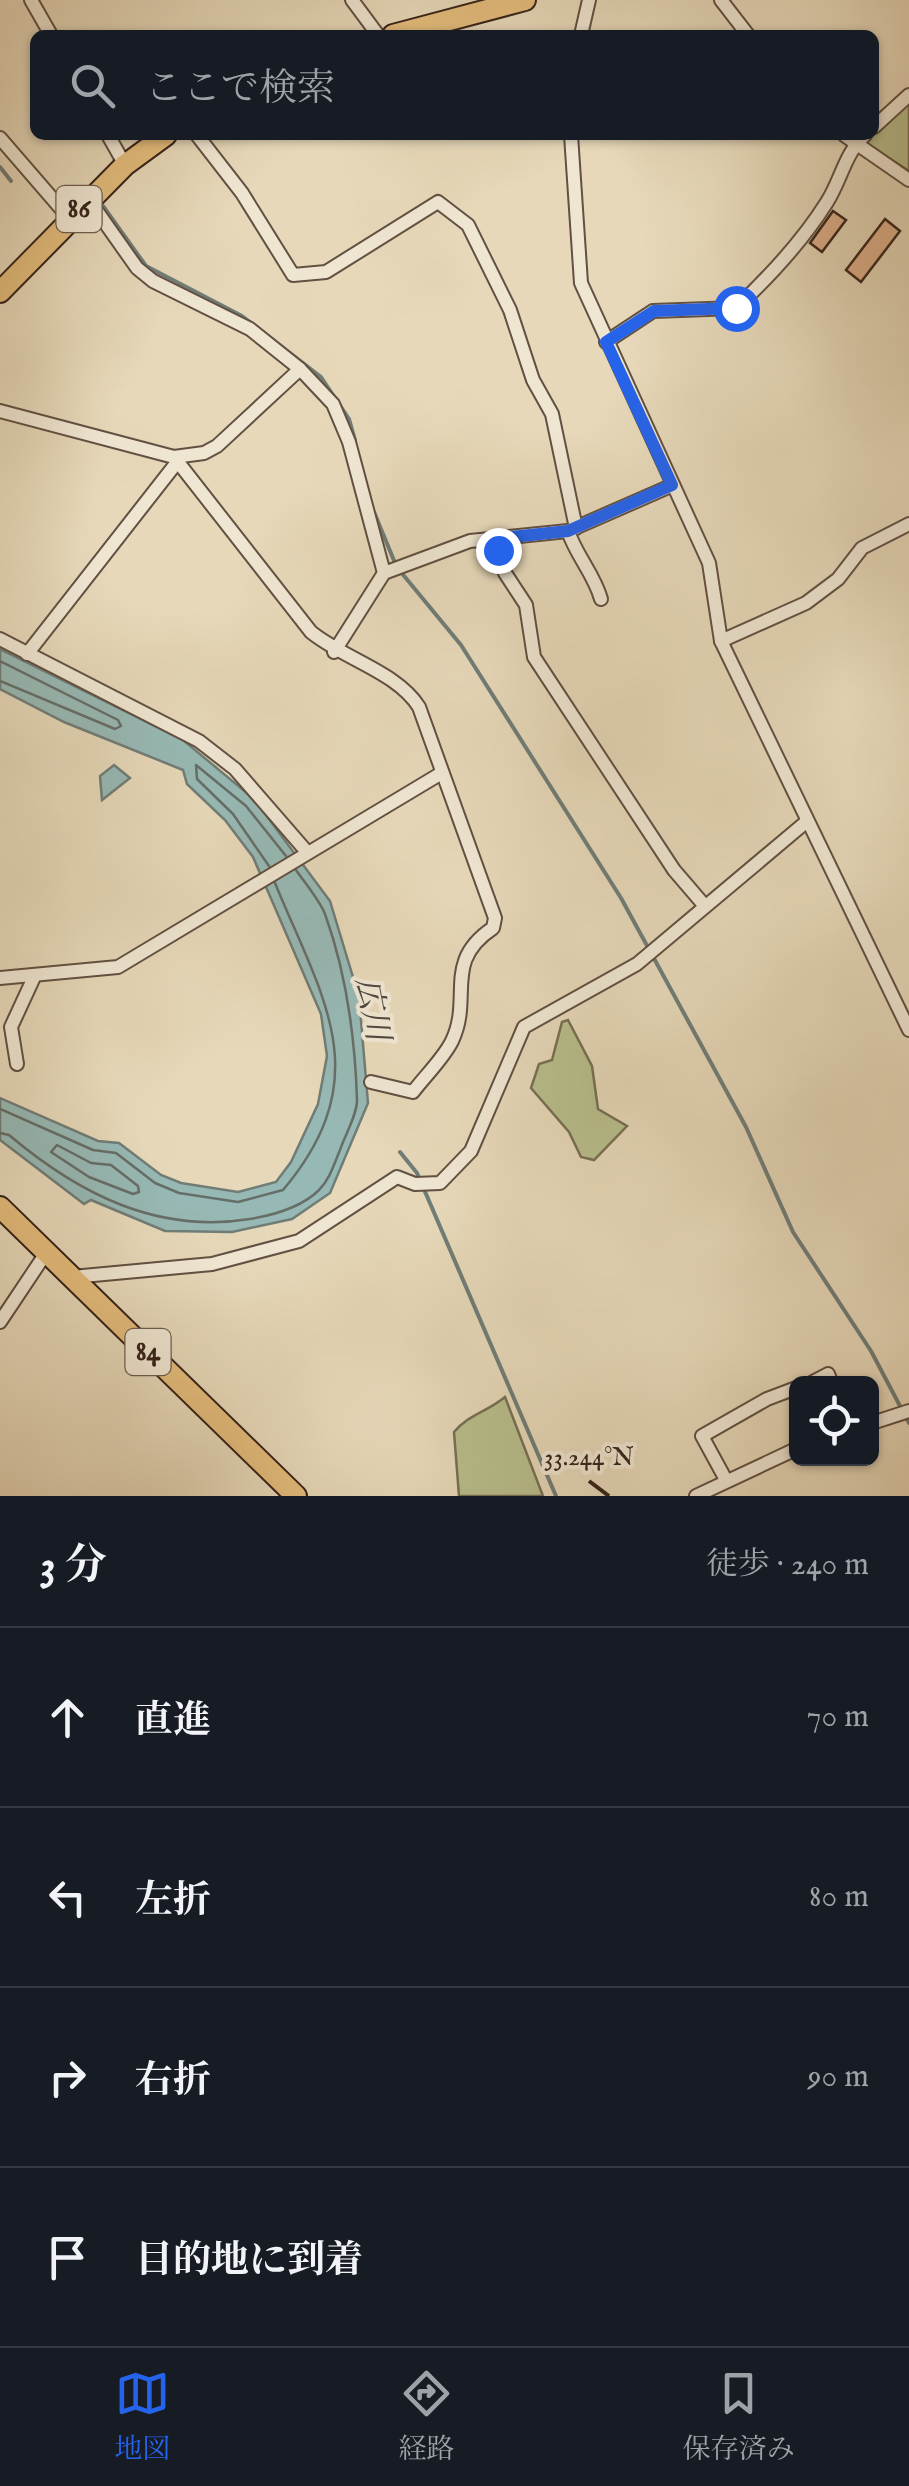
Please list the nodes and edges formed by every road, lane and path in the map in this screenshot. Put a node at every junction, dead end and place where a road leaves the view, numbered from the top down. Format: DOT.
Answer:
graph roads {
  1 [pos="31,0"];
  2 [pos="352,0"];
  3 [pos="526,0"];
  4 [pos="589,0"];
  5 [pos="720,0"];
  6 [pos="48,30"];
  7 [pos="374,30"];
  8 [pos="412,30"];
  9 [pos="582,30"];
  10 [pos="744,30"];
  11 [pos="909,95"];
  12 [pos="879,122"];
  13 [pos="0,138"];
  14 [pos="111,140"];
  15 [pos="159,140"];
  16 [pos="200,140"];
  17 [pos="571,140"];
  18 [pos="853,140"];
  19 [pos="857,140"];
  20 [pos="125,165"];
  21 [pos="909,180"];
  22 [pos="89,200"];
  23 [pos="70,219"];
  24 [pos="0,292"];
  25 [pos="606,342"];
  26 [pos="300,369"];
  27 [pos="0,411"];
  28 [pos="176,460"];
  29 [pos="672,485"];
  30 [pos="909,524"];
  31 [pos="572,530"];
  32 [pos="502,538"];
  33 [pos="384,573"];
  34 [pos="602,599"];
  35 [pos="0,639"];
  36 [pos="721,641"];
  37 [pos="334,652"];
  38 [pos="27,654"];
  39 [pos="440,774"];
  40 [pos="806,822"];
  41 [pos="304,854"];
  42 [pos="704,904"];
  43 [pos="35,975"];
  44 [pos="0,978"];
  45 [pos="909,1030"];
  46 [pos="17,1064"];
  47 [pos="371,1082"];
  48 [pos="0,1207"];
  49 [pos="46,1253"];
  50 [pos="69,1277"];
  51 [pos="0,1322"];
  52 [pos="789,1392"];
  53 [pos="909,1410"];
  54 [pos="879,1421"];
  55 [pos="789,1452"];
  56 [pos="726,1480"];
  57 [pos="296,1496"];
  58 [pos="696,1496"];
  1 -- 6 [label="street"];
  2 -- 7 [label="street"];
  3 -- 8 [label="main road"];
  4 -- 9 [label="street"];
  5 -- 10 [label="street"];
  11 -- 12 [label="street"];
  13 -- 23 [label="street"];
  14 -- 20 [label="street"];
  15 -- 20 [label="main road, 86"];
  16 -- 31 [label="street"];
  17 -- 25 [label="street"];
  18 -- 25 [label="street"];
  19 -- 21 [label="street"];
  20 -- 22 [label="main road, 86"];
  22 -- 23 [label="main road, 86"];
  22 -- 26 [label="street"];
  23 -- 24 [label="main road, 86"];
  25 -- 29 [label="street"];
  26 -- 28 [label="street"];
  26 -- 33 [label="street"];
  27 -- 28 [label="street"];
  28 -- 37 [label="street"];
  28 -- 38 [label="street"];
  29 -- 31 [label="street"];
  29 -- 36 [label="street"];
  30 -- 36 [label="street"];
  31 -- 32 [label="street"];
  31 -- 34 [label="street"];
  32 -- 33 [label="street"];
  32 -- 42 [label="street"];
  33 -- 37 [label="street"];
  35 -- 38 [label="street"];
  36 -- 40 [label="street"];
  37 -- 39 [label="street"];
  38 -- 41 [label="street"];
  39 -- 41 [label="street"];
  39 -- 47 [label="street"];
  40 -- 42 [label="street"];
  40 -- 45 [label="street"];
  41 -- 43 [label="street"];
  42 -- 50 [label="street"];
  43 -- 44 [label="street"];
  43 -- 46 [label="street"];
  48 -- 49 [label="main road, 84"];
  49 -- 50 [label="main road, 84"];
  49 -- 51 [label="street"];
  50 -- 57 [label="main road, 84"];
  52 -- 56 [label="street"];
  53 -- 54 [label="street"];
  55 -- 56 [label="street"];
  56 -- 58 [label="street"];
}
